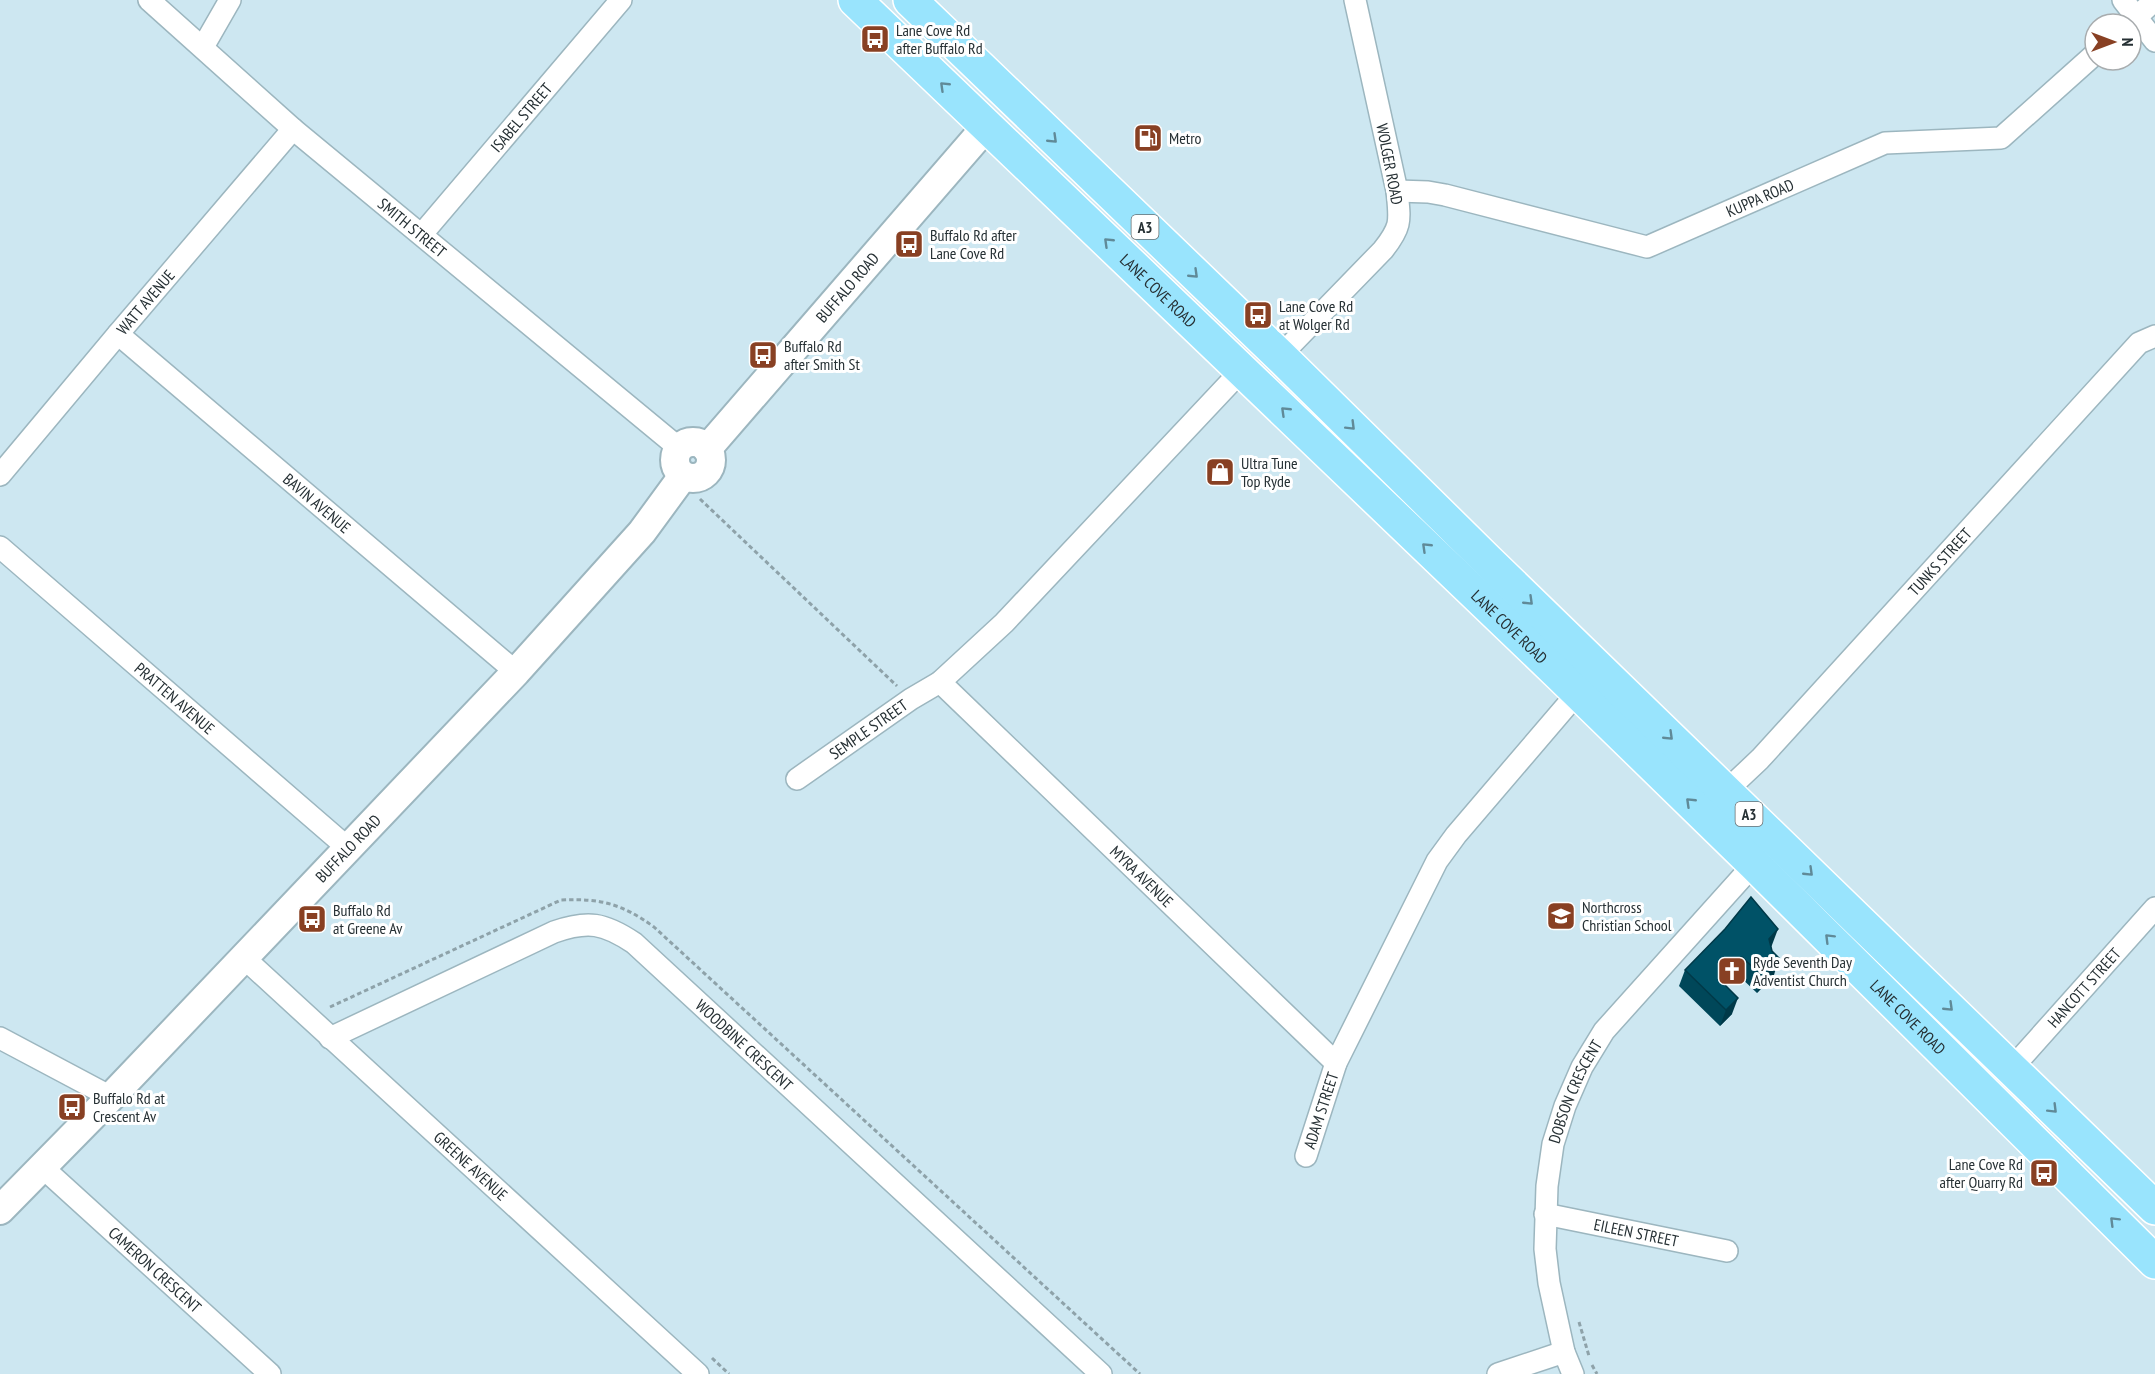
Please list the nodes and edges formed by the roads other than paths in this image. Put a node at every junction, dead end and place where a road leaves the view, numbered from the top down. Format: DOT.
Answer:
graph roads {
  1 [pos="149,0"];
  2 [pos="230,0"];
  3 [pos="621,0"];
  4 [pos="855,0"];
  5 [pos="910,0"];
  6 [pos="1355,0"];
  7 [pos="2155,0"];
  8 [pos="2142,12"];
  9 [pos="2143,30"];
  10 [pos="2155,41"];
  11 [pos="203,47"];
  12 [pos="2083,65"];
  13 [pos="1010,98"];
  14 [pos="986,127"];
  15 [pos="293,129"];
  16 [pos="1397,191"];
  17 [pos="422,234"];
  18 [pos="118,334"];
  19 [pos="2155,336"];
  20 [pos="1280,356"];
  21 [pos="1242,370"];
  22 [pos="690,458"];
  23 [pos="0,475"];
  24 [pos="0,548"];
  25 [pos="516,672"];
  26 [pos="940,682"];
  27 [pos="1579,694"];
  28 [pos="797,779"];
  29 [pos="1725,792"];
  30 [pos="349,849"];
  31 [pos="1754,864"];
  32 [pos="2155,908"];
  33 [pos="243,957"];
  34 [pos="0,1038"];
  35 [pos="330,1038"];
  36 [pos="1336,1063"];
  37 [pos="2012,1068"];
  38 [pos="111,1097"];
  39 [pos="1306,1156"];
  40 [pos="41,1166"];
  41 [pos="2155,1208"];
  42 [pos="0,1210"];
  43 [pos="1545,1214"];
  44 [pos="1728,1251"];
  45 [pos="2146,1253"];
  46 [pos="2155,1274"];
  47 [pos="1564,1352"];
  48 [pos="270,1374"];
  49 [pos="698,1374"];
  50 [pos="1101,1374"];
  51 [pos="1498,1374"];
  52 [pos="1573,1374"];
  1 -- 11 [label="street, SMITH STREET"];
  2 -- 11 [label="street"];
  3 -- 17 [label="street, ISABEL STREET"];
  14 -- 4 [label="highway, LANE COVE ROAD / A3, one-way"];
  5 -- 13 [label="highway, LANE COVE ROAD / A3"];
  6 -- 16 [label="street, WOLGER ROAD"];
  7 -- 8 [label="street"];
  9 -- 10 [label="street"];
  11 -- 15 [label="street, SMITH STREET"];
  12 -- 16 [label="street, KUPPA ROAD"];
  13 -- 14 [label="highway, BUFFALO ROAD"];
  13 -- 20 [label="highway, LANE COVE ROAD / A3, one-way"];
  21 -- 14 [label="highway, LANE COVE ROAD / A3, one-way"];
  14 -- 22 [label="street, BUFFALO ROAD"];
  15 -- 17 [label="street, SMITH STREET"];
  15 -- 18 [label="street, WATT AVENUE"];
  16 -- 20 [label="street, WOLGER ROAD"];
  17 -- 22 [label="street, SMITH STREET"];
  18 -- 23 [label="street, WATT AVENUE"];
  18 -- 25 [label="street, BAVIN AVENUE"];
  19 -- 29 [label="street, TUNKS STREET"];
  20 -- 29 [label="highway, LANE COVE ROAD / A3, one-way"];
  21 -- 26 [label="street"];
  27 -- 21 [label="highway, LANE COVE ROAD / A3, one-way"];
  22 -- 25 [label="street, BUFFALO ROAD"];
  24 -- 30 [label="street, PRATTEN AVENUE"];
  25 -- 30 [label="street, BUFFALO ROAD"];
  26 -- 28 [label="street, SEMPLE STREET"];
  26 -- 36 [label="street, MYRA AVENUE"];
  31 -- 27 [label="highway, LANE COVE ROAD / A3, one-way"];
  27 -- 36 [label="street"];
  29 -- 37 [label="highway, LANE COVE ROAD / A3, one-way"];
  30 -- 33 [label="street, BUFFALO ROAD"];
  31 -- 43 [label="street, DOBSON CRESCENT"];
  45 -- 31 [label="highway, LANE COVE ROAD / A3, one-way"];
  32 -- 37 [label="street, HANCOTT STREET"];
  33 -- 35 [label="street, GREENE AVENUE"];
  33 -- 38 [label="street, BUFFALO ROAD"];
  34 -- 38 [label="street"];
  35 -- 49 [label="street, GREENE AVENUE"];
  35 -- 50 [label="street, WOODBINE CRESCENT"];
  36 -- 39 [label="street, ADAM STREET"];
  37 -- 41 [label="highway, LANE COVE ROAD / A3, one-way"];
  38 -- 40 [label="street, BUFFALO ROAD"];
  40 -- 42 [label="street, BUFFALO ROAD"];
  40 -- 48 [label="street, CAMERON CRESCENT"];
  43 -- 44 [label="street, EILEEN STREET"];
  43 -- 47 [label="street, DOBSON CRESCENT"];
  45 -- 46 [label="street"];
  47 -- 51 [label="street"];
  47 -- 52 [label="street, DOBSON CRESCENT"];
}
